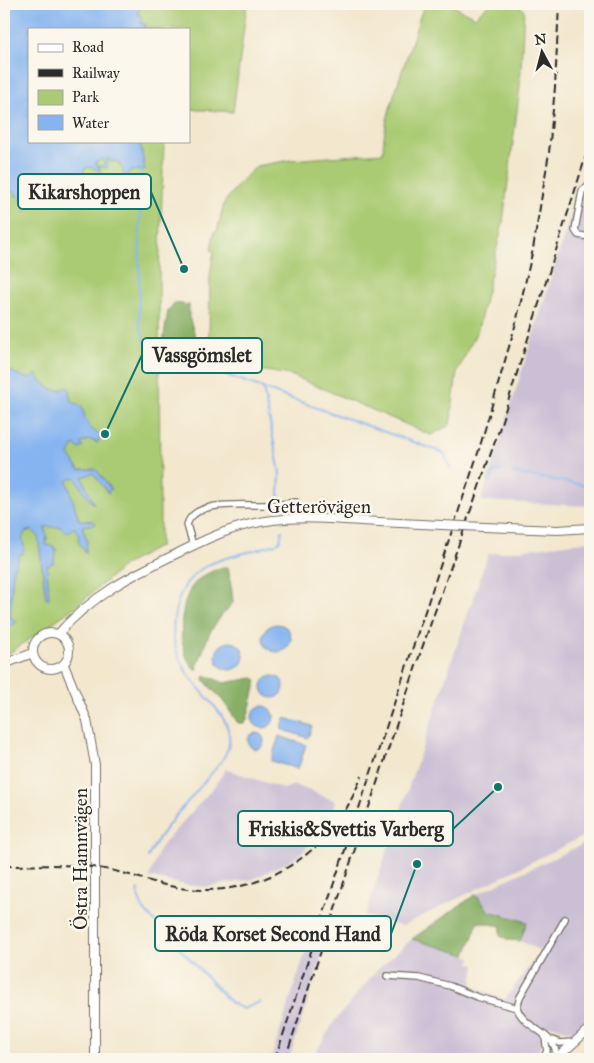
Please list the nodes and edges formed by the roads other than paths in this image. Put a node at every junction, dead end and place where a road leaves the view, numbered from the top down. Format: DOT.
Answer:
graph roads {
  1 [pos="590,185"];
  2 [pos="590,237"];
  3 [pos="296,502"];
  4 [pos="588,528"];
  5 [pos="193,545"];
  6 [pos="58,634"];
  7 [pos="32,653"];
  8 [pos="4,664"];
  9 [pos="64,665"];
  10 [pos="565,919"];
  11 [pos="387,976"];
  12 [pos="517,1008"];
  13 [pos="589,1031"];
  14 [pos="546,1037"];
  15 [pos="553,1040"];
  16 [pos="578,1041"];
  17 [pos="95,1059"];
  18 [pos="543,1059"];
  19 [pos="556,1059"];
  20 [pos="566,1059"];
  1 -- 2 [label="street"];
  3 -- 5 [label="street"];
  4 -- 5 [label="street, Getterövägen, bridge"];
  5 -- 6 [label="street, Getterövägen"];
  6 -- 7 [label="street"];
  6 -- 9 [label="street"];
  7 -- 8 [label="street"];
  7 -- 9 [label="street"];
  9 -- 17 [label="street, Östra Hamnvägen"];
  10 -- 12 [label="street"];
  11 -- 12 [label="street"];
  12 -- 14 [label="street"];
  13 -- 16 [label="street"];
  14 -- 15 [label="street"];
  14 -- 18 [label="street"];
  15 -- 16 [label="street"];
  15 -- 19 [label="street"];
  16 -- 19 [label="street"];
  16 -- 20 [label="street"];
  18 -- 19 [label="street"];
}
